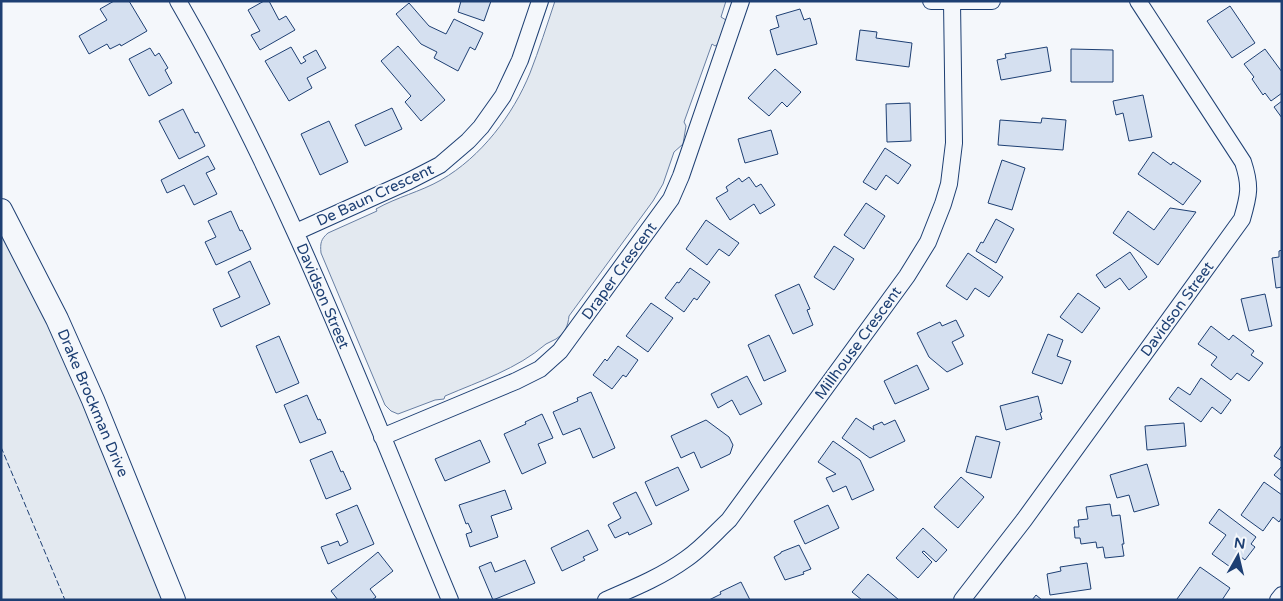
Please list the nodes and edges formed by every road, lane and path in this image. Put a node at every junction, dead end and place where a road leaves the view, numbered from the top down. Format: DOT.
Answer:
graph roads {
  1 [pos="178,1"];
  2 [pos="540,1"];
  3 [pos="741,1"];
  4 [pos="931,1"];
  5 [pos="992,1"];
  6 [pos="1138,1"];
  7 [pos="952,2"];
  8 [pos="1,210"];
  9 [pos="296,232"];
  10 [pos="382,437"];
  11 [pos="1282,595"];
  12 [pos="174,600"];
  13 [pos="450,600"];
  14 [pos="606,600"];
  15 [pos="962,600"];
  16 [pos="1278,600"];
  1 -- 9 [label="street, Davidson Street"];
  2 -- 9 [label="street, De Baun Crescent"];
  3 -- 10 [label="street, Draper Crescent"];
  4 -- 7 [label="street"];
  5 -- 7 [label="street"];
  6 -- 15 [label="street, Davidson Street"];
  7 -- 14 [label="street, Millhouse Crescent"];
  8 -- 12 [label="main road, Drake Brockman Drive"];
  9 -- 10 [label="street, Davidson Street"];
  10 -- 13 [label="street, Davidson Street"];
  11 -- 16 [label="street"];
}
